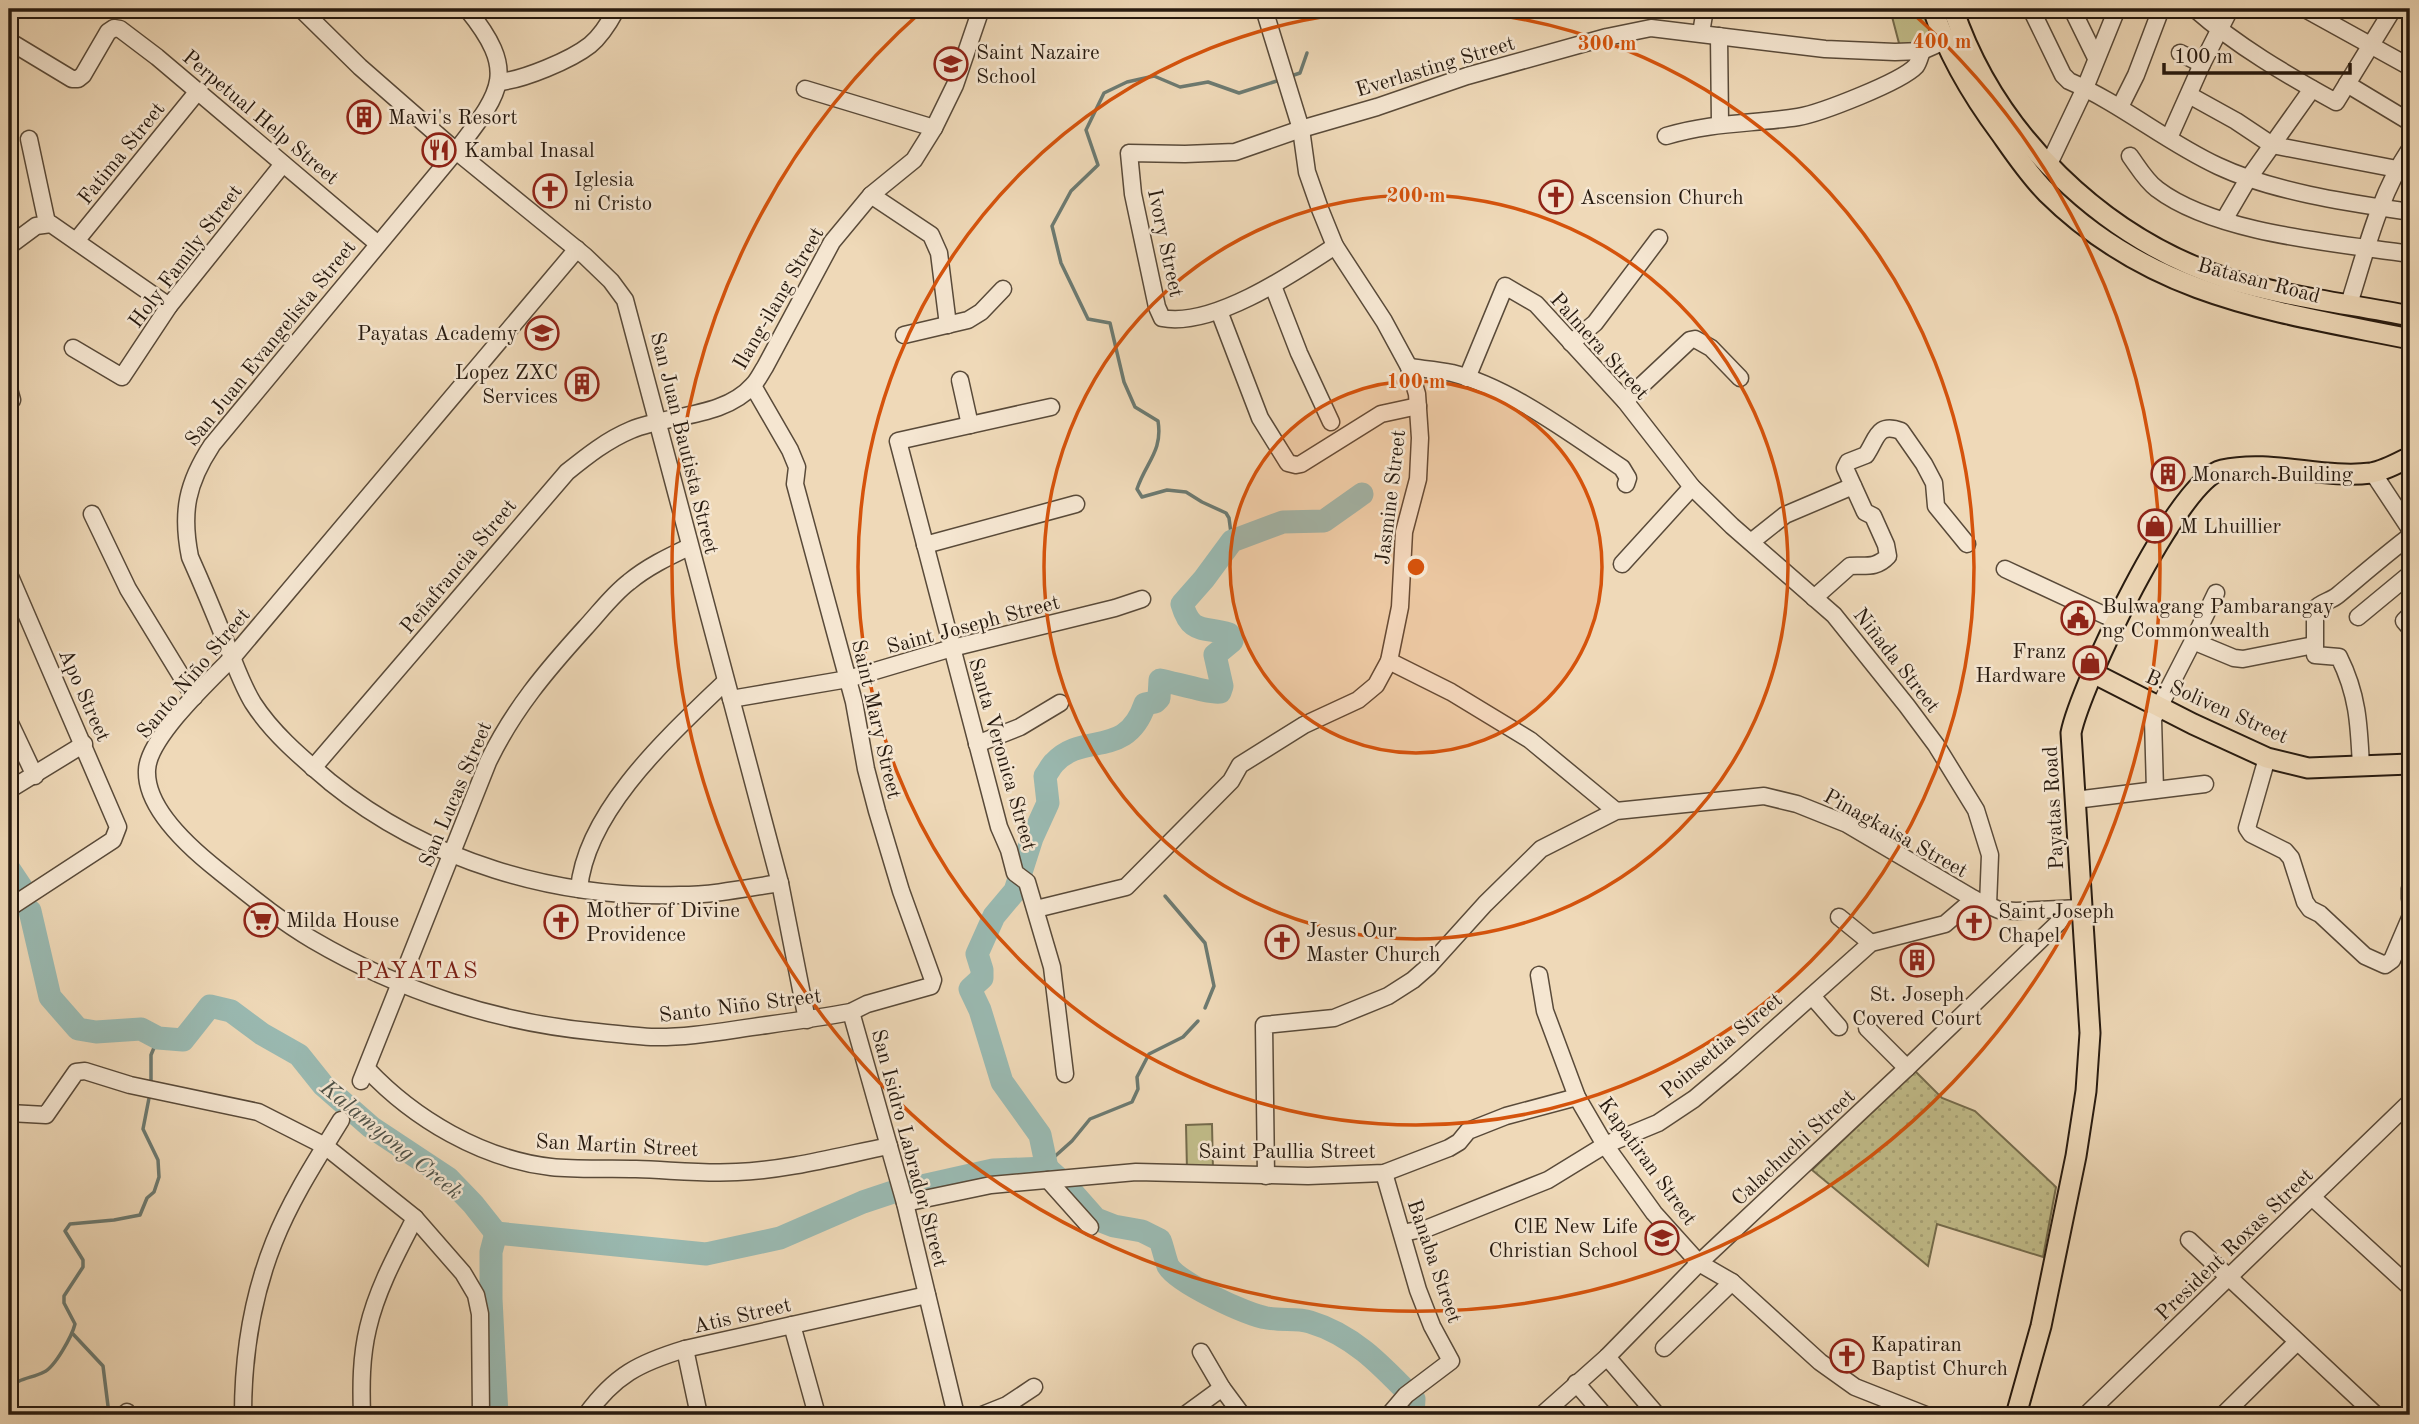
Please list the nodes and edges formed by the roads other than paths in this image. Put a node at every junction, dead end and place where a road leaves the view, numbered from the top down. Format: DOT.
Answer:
graph roads {
  1 [pos="301,9"];
  2 [pos="467,9"];
  3 [pos="981,9"];
  4 [pos="1264,9"];
  5 [pos="1704,9"];
  6 [pos="1933,9"];
  7 [pos="1953,9"];
  8 [pos="2031,9"];
  9 [pos="2072,9"];
  10 [pos="2117,9"];
  11 [pos="2161,9"];
  12 [pos="2195,9"];
  13 [pos="2230,9"];
  14 [pos="2305,9"];
  15 [pos="2393,9"];
  16 [pos="616,10"];
  17 [pos="2219,30"];
  18 [pos="1701,33"];
  19 [pos="1719,36"];
  20 [pos="1952,37"];
  21 [pos="9,41"];
  22 [pos="2370,44"];
  23 [pos="1922,51"];
  24 [pos="2180,53"];
  25 [pos="2096,58"];
  26 [pos="2202,64"];
  27 [pos="2409,64"];
  28 [pos="499,82"];
  29 [pos="2347,84"];
  30 [pos="2085,88"];
  31 [pos="805,89"];
  32 [pos="2312,89"];
  33 [pos="198,92"];
  34 [pos="2189,95"];
  35 [pos="2120,107"];
  36 [pos="2410,122"];
  37 [pos="1720,123"];
  38 [pos="934,128"];
  39 [pos="1300,129"];
  40 [pos="1666,136"];
  41 [pos="2169,138"];
  42 [pos="29,139"];
  43 [pos="2272,145"];
  44 [pos="2410,149"];
  45 [pos="456,151"];
  46 [pos="1129,153"];
  47 [pos="2130,156"];
  48 [pos="283,164"];
  49 [pos="2048,166"];
  50 [pos="2397,169"];
  51 [pos="2248,179"];
  52 [pos="872,195"];
  53 [pos="2381,207"];
  54 [pos="2410,212"];
  55 [pos="2224,220"];
  56 [pos="47,223"];
  57 [pos="1659,238"];
  58 [pos="76,241"];
  59 [pos="378,244"];
  60 [pos="9,246"];
  61 [pos="1335,246"];
  62 [pos="2366,247"];
  63 [pos="577,249"];
  64 [pos="2410,254"];
  65 [pos="1273,286"];
  66 [pos="1003,289"];
  67 [pos="2349,304"];
  68 [pos="169,306"];
  69 [pos="1219,311"];
  70 [pos="2410,316"];
  71 [pos="948,326"];
  72 [pos="904,335"];
  73 [pos="2410,339"];
  74 [pos="1571,343"];
  75 [pos="73,348"];
  76 [pos="1409,368"];
  77 [pos="1467,378"];
  78 [pos="1740,378"];
  79 [pos="960,380"];
  80 [pos="753,386"];
  81 [pos="1625,401"];
  82 [pos="1051,407"];
  83 [pos="1418,407"];
  84 [pos="659,421"];
  85 [pos="1331,422"];
  86 [pos="970,425"];
  87 [pos="2406,463"];
  88 [pos="2373,473"];
  89 [pos="1626,484"];
  90 [pos="1853,486"];
  91 [pos="1692,487"];
  92 [pos="1076,504"];
  93 [pos="92,514"];
  94 [pos="2410,529"];
  95 [pos="2410,536"];
  96 [pos="1751,542"];
  97 [pos="1967,544"];
  98 [pos="925,545"];
  99 [pos="689,547"];
  100 [pos="1622,564"];
  101 [pos="2005,569"];
  102 [pos="9,574"];
  103 [pos="2410,574"];
  104 [pos="2216,593"];
  105 [pos="1814,598"];
  106 [pos="1142,599"];
  107 [pos="2410,615"];
  108 [pos="2358,617"];
  109 [pos="2117,621"];
  110 [pos="2410,628"];
  111 [pos="2193,641"];
  112 [pos="2314,645"];
  113 [pos="952,648"];
  114 [pos="232,658"];
  115 [pos="1389,661"];
  116 [pos="2093,673"];
  117 [pos="848,679"];
  118 [pos="725,682"];
  119 [pos="194,697"];
  120 [pos="731,699"];
  121 [pos="1060,703"];
  122 [pos="2158,706"];
  123 [pos="9,721"];
  124 [pos="83,744"];
  125 [pos="977,744"];
  126 [pos="2267,758"];
  127 [pos="2410,764"];
  128 [pos="2361,767"];
  129 [pos="313,768"];
  130 [pos="35,776"];
  131 [pos="2205,784"];
  132 [pos="9,790"];
  133 [pos="2155,790"];
  134 [pos="2075,800"];
  135 [pos="1616,811"];
  136 [pos="452,855"];
  137 [pos="780,883"];
  138 [pos="2410,888"];
  139 [pos="579,889"];
  140 [pos="2410,899"];
  141 [pos="1981,902"];
  142 [pos="9,908"];
  143 [pos="1037,909"];
  144 [pos="2075,909"];
  145 [pos="1839,917"];
  146 [pos="2410,918"];
  147 [pos="1871,943"];
  148 [pos="1539,975"];
  149 [pos="400,983"];
  150 [pos="1812,996"];
  151 [pos="851,1012"];
  152 [pos="807,1020"];
  153 [pos="1839,1027"];
  154 [pos="1867,1028"];
  155 [pos="1907,1069"];
  156 [pos="1065,1074"];
  157 [pos="364,1075"];
  158 [pos="1577,1097"];
  159 [pos="2410,1102"];
  160 [pos="9,1113"];
  161 [pos="341,1120"];
  162 [pos="325,1146"];
  163 [pos="889,1146"];
  164 [pos="1605,1146"];
  165 [pos="1384,1173"];
  166 [pos="1266,1176"];
  167 [pos="1057,1180"];
  168 [pos="2313,1198"];
  169 [pos="905,1203"];
  170 [pos="415,1218"];
  171 [pos="1090,1227"];
  172 [pos="1402,1233"];
  173 [pos="2189,1240"];
  174 [pos="1699,1263"];
  175 [pos="2230,1278"];
  176 [pos="1732,1282"];
  177 [pos="2410,1287"];
  178 [pos="927,1295"];
  179 [pos="792,1325"];
  180 [pos="2297,1342"];
  181 [pos="1664,1348"];
  182 [pos="685,1349"];
  183 [pos="1201,1353"];
  184 [pos="1607,1357"];
  185 [pos="1576,1383"];
  186 [pos="1034,1388"];
  187 [pos="1222,1388"];
  188 [pos="2370,1413"];
  189 [pos="1545,1414"];
  190 [pos="243,1415"];
  191 [pos="362,1415"];
  192 [pos="481,1415"];
  193 [pos="586,1415"];
  194 [pos="699,1415"];
  195 [pos="817,1415"];
  196 [pos="956,1415"];
  197 [pos="982,1415"];
  198 [pos="1185,1415"];
  199 [pos="1242,1415"];
  200 [pos="1389,1415"];
  201 [pos="1604,1415"];
  202 [pos="1657,1415"];
  203 [pos="1926,1415"];
  204 [pos="2016,1415"];
  205 [pos="2086,1415"];
  206 [pos="2223,1415"];
  1 -- 45 [label="street, San Juan Bautista Street"];
  2 -- 28 [label="street"];
  3 -- 38 [label="street, Ilang-ilang Street"];
  4 -- 39 [label="street, Jasmine Street"];
  5 -- 18 [label="street"];
  6 -- 20 [label="main road, Batasan Road"];
  7 -- 20 [label="main road, Batasan Road"];
  8 -- 30 [label="street"];
  9 -- 25 [label="street"];
  10 -- 25 [label="street"];
  11 -- 35 [label="street"];
  12 -- 17 [label="street"];
  13 -- 17 [label="street"];
  14 -- 22 [label="street"];
  15 -- 22 [label="street"];
  16 -- 28 [label="street"];
  17 -- 26 [label="street"];
  17 -- 32 [label="street"];
  18 -- 19 [label="street, Everlasting Street"];
  18 -- 39 [label="street, Everlasting Street"];
  19 -- 23 [label="street, Everlasting Street"];
  19 -- 37 [label="street"];
  20 -- 23 [label="street, Everlasting Street"];
  20 -- 49 [label="main road, Batasan Road"];
  20 -- 73 [label="main road, Batasan Road"];
  21 -- 33 [label="street, Perpetual Help Street"];
  22 -- 27 [label="street"];
  22 -- 29 [label="street"];
  23 -- 37 [label="street"];
  24 -- 26 [label="street"];
  25 -- 30 [label="street"];
  26 -- 34 [label="street"];
  28 -- 45 [label="street, San Juan Evangelista Street"];
  29 -- 32 [label="street"];
  29 -- 36 [label="street"];
  30 -- 35 [label="street"];
  30 -- 49 [label="street"];
  31 -- 38 [label="street"];
  32 -- 43 [label="street"];
  33 -- 48 [label="street, Perpetual Help Street"];
  33 -- 58 [label="street, Fatima Street"];
  34 -- 41 [label="street"];
  34 -- 43 [label="street"];
  35 -- 41 [label="street"];
  37 -- 40 [label="street"];
  38 -- 52 [label="street, Ilang-ilang Street"];
  39 -- 46 [label="street, Everlasting Street"];
  39 -- 61 [label="street, Jasmine Street"];
  41 -- 51 [label="street"];
  42 -- 56 [label="street"];
  43 -- 50 [label="street"];
  43 -- 51 [label="street"];
  44 -- 50 [label="street"];
  45 -- 59 [label="street, San Juan Evangelista Street"];
  45 -- 63 [label="street, San Juan Bautista Street"];
  46 -- 69 [label="street, Ivory Street"];
  47 -- 55 [label="street"];
  48 -- 59 [label="street, Perpetual Help Street"];
  48 -- 68 [label="street, Holy Family Street"];
  49 -- 67 [label="main road, Batasan Road"];
  50 -- 53 [label="street"];
  51 -- 53 [label="street"];
  51 -- 55 [label="street"];
  52 -- 71 [label="street"];
  52 -- 80 [label="street, Ilang-ilang Street"];
  53 -- 54 [label="street"];
  53 -- 62 [label="street"];
  55 -- 62 [label="street"];
  56 -- 58 [label="street"];
  56 -- 60 [label="street"];
  57 -- 74 [label="street"];
  58 -- 68 [label="street"];
  59 -- 114 [label="street, San Juan Evangelista Street"];
  61 -- 65 [label="street, Ivory Street"];
  61 -- 76 [label="street, Jasmine Street"];
  62 -- 64 [label="street"];
  62 -- 67 [label="street"];
  63 -- 84 [label="street, San Juan Bautista Street"];
  63 -- 114 [label="street, Santo Niño Street"];
  65 -- 69 [label="street, Ivory Street"];
  65 -- 85 [label="street"];
  66 -- 71 [label="street"];
  67 -- 70 [label="main road, Batasan Road"];
  68 -- 75 [label="street, Holy Family Street"];
  69 -- 83 [label="street"];
  71 -- 72 [label="street"];
  74 -- 77 [label="street, Palmera Street"];
  74 -- 81 [label="street, Palmera Street"];
  76 -- 77 [label="street"];
  76 -- 83 [label="street, Jasmine Street"];
  77 -- 89 [label="street"];
  78 -- 81 [label="street"];
  79 -- 86 [label="street"];
  80 -- 84 [label="street, Ilang-ilang Street"];
  80 -- 117 [label="street, Saint Mary Street"];
  81 -- 91 [label="street, Palmera Street"];
  82 -- 86 [label="street"];
  83 -- 115 [label="street, Jasmine Street"];
  84 -- 99 [label="street, San Juan Bautista Street"];
  84 -- 129 [label="street, Peñafrancia Street"];
  86 -- 98 [label="street, Santa Veronica Street"];
  87 -- 88 [label="main road, Payatas Road"];
  88 -- 94 [label="street"];
  88 -- 109 [label="main road, Payatas Road"];
  90 -- 96 [label="street"];
  90 -- 97 [label="street"];
  90 -- 105 [label="street"];
  91 -- 96 [label="street, Niñada Street"];
  91 -- 100 [label="street"];
  92 -- 98 [label="street"];
  93 -- 119 [label="street"];
  95 -- 112 [label="street"];
  96 -- 105 [label="street, Niñada Street"];
  98 -- 113 [label="street, Santa Veronica Street"];
  99 -- 118 [label="street, San Juan Bautista Street"];
  99 -- 136 [label="street, San Lucas Street"];
  101 -- 109 [label="street"];
  102 -- 124 [label="street, Apo Street"];
  103 -- 108 [label="street"];
  104 -- 111 [label="street"];
  105 -- 141 [label="street, Niñada Street"];
  106 -- 113 [label="street, Saint Joseph Street"];
  107 -- 110 [label="street"];
  109 -- 116 [label="main road, Payatas Road"];
  111 -- 112 [label="street"];
  111 -- 122 [label="street"];
  112 -- 128 [label="street"];
  113 -- 117 [label="street, Saint Joseph Street"];
  113 -- 125 [label="street, Santa Veronica Street"];
  114 -- 119 [label="street, Santo Niño Street"];
  114 -- 129 [label="street, San Juan Evangelista Street"];
  115 -- 135 [label="street"];
  115 -- 143 [label="street, Jasmine Street"];
  116 -- 122 [label="main road, B. Soliven Street"];
  116 -- 134 [label="main road, Payatas Road"];
  117 -- 120 [label="street, Saint Joseph Street"];
  117 -- 151 [label="street, Saint Mary Street"];
  118 -- 120 [label="street, San Juan Bautista Street"];
  118 -- 139 [label="street"];
  119 -- 149 [label="street, Santo Niño Street"];
  120 -- 137 [label="street, San Juan Bautista Street"];
  121 -- 125 [label="street"];
  122 -- 126 [label="main road, B. Soliven Street"];
  122 -- 133 [label="street"];
  123 -- 130 [label="street"];
  124 -- 130 [label="street"];
  124 -- 142 [label="street, Apo Street"];
  125 -- 143 [label="street, Santa Veronica Street"];
  126 -- 128 [label="main road, B. Soliven Street"];
  126 -- 146 [label="street"];
  127 -- 128 [label="main road, B. Soliven Street"];
  129 -- 136 [label="street, San Juan Evangelista Street"];
  130 -- 132 [label="street"];
  131 -- 133 [label="street"];
  133 -- 134 [label="street"];
  134 -- 144 [label="main road, Payatas Road"];
  135 -- 141 [label="street, Pinagkaisa Street"];
  135 -- 166 [label="street"];
  136 -- 139 [label="street, San Juan Evangelista Street"];
  136 -- 149 [label="street, San Lucas Street"];
  137 -- 139 [label="street, San Juan Evangelista Street"];
  137 -- 152 [label="street, San Juan Bautista Street"];
  138 -- 140 [label="street"];
  141 -- 144 [label="street"];
  141 -- 147 [label="street, Poinsettia Street"];
  143 -- 156 [label="street, Santa Veronica Street"];
  144 -- 155 [label="street, Calachuchi Street"];
  144 -- 204 [label="main road, Payatas Road"];
  145 -- 147 [label="street"];
  147 -- 150 [label="street, Poinsettia Street"];
  148 -- 158 [label="street, Kapatiran Street"];
  149 -- 152 [label="street, Santo Niño Street"];
  149 -- 157 [label="street, San Lucas Street"];
  150 -- 153 [label="street"];
  150 -- 164 [label="street, Poinsettia Street"];
  151 -- 152 [label="street, Santo Niño Street"];
  151 -- 163 [label="street, San Isidro Labrador Street"];
  154 -- 155 [label="street"];
  155 -- 174 [label="street, Calachuchi Street"];
  157 -- 163 [label="street, San Martin Street"];
  158 -- 164 [label="street, Kapatiran Street"];
  158 -- 165 [label="street, Saint Paullia Street"];
  159 -- 168 [label="street, President Roxas Street"];
  160 -- 162 [label="street"];
  161 -- 162 [label="street"];
  162 -- 170 [label="street"];
  162 -- 190 [label="street"];
  163 -- 169 [label="street, San Isidro Labrador Street"];
  164 -- 172 [label="street, Poinsettia Street"];
  164 -- 174 [label="street, Kapatiran Street"];
  165 -- 166 [label="street, Saint Paullia Street"];
  165 -- 172 [label="street, Banaba Street"];
  166 -- 167 [label="street, Saint Paullia Street"];
  167 -- 169 [label="street, Saint Paullia Street"];
  167 -- 171 [label="street"];
  168 -- 175 [label="street, President Roxas Street"];
  168 -- 177 [label="street"];
  169 -- 178 [label="street, San Isidro Labrador Street"];
  170 -- 191 [label="street"];
  170 -- 192 [label="street"];
  172 -- 200 [label="street, Banaba Street"];
  173 -- 175 [label="street"];
  174 -- 176 [label="street, Kapatiran Street"];
  174 -- 184 [label="street, Calachuchi Street"];
  175 -- 180 [label="street"];
  175 -- 205 [label="street, President Roxas Street"];
  176 -- 181 [label="street"];
  176 -- 203 [label="street, Kapatiran Street"];
  178 -- 179 [label="street, Atis Street"];
  178 -- 196 [label="street, San Isidro Labrador Street"];
  179 -- 182 [label="street, Atis Street"];
  179 -- 195 [label="street"];
  180 -- 188 [label="street"];
  180 -- 206 [label="street"];
  182 -- 193 [label="street, Atis Street"];
  182 -- 194 [label="street"];
  183 -- 187 [label="street"];
  184 -- 185 [label="street, Calachuchi Street"];
  184 -- 202 [label="street"];
  185 -- 189 [label="street, Calachuchi Street"];
  185 -- 201 [label="street"];
  186 -- 197 [label="street"];
  187 -- 198 [label="street"];
  187 -- 199 [label="street"];
}
